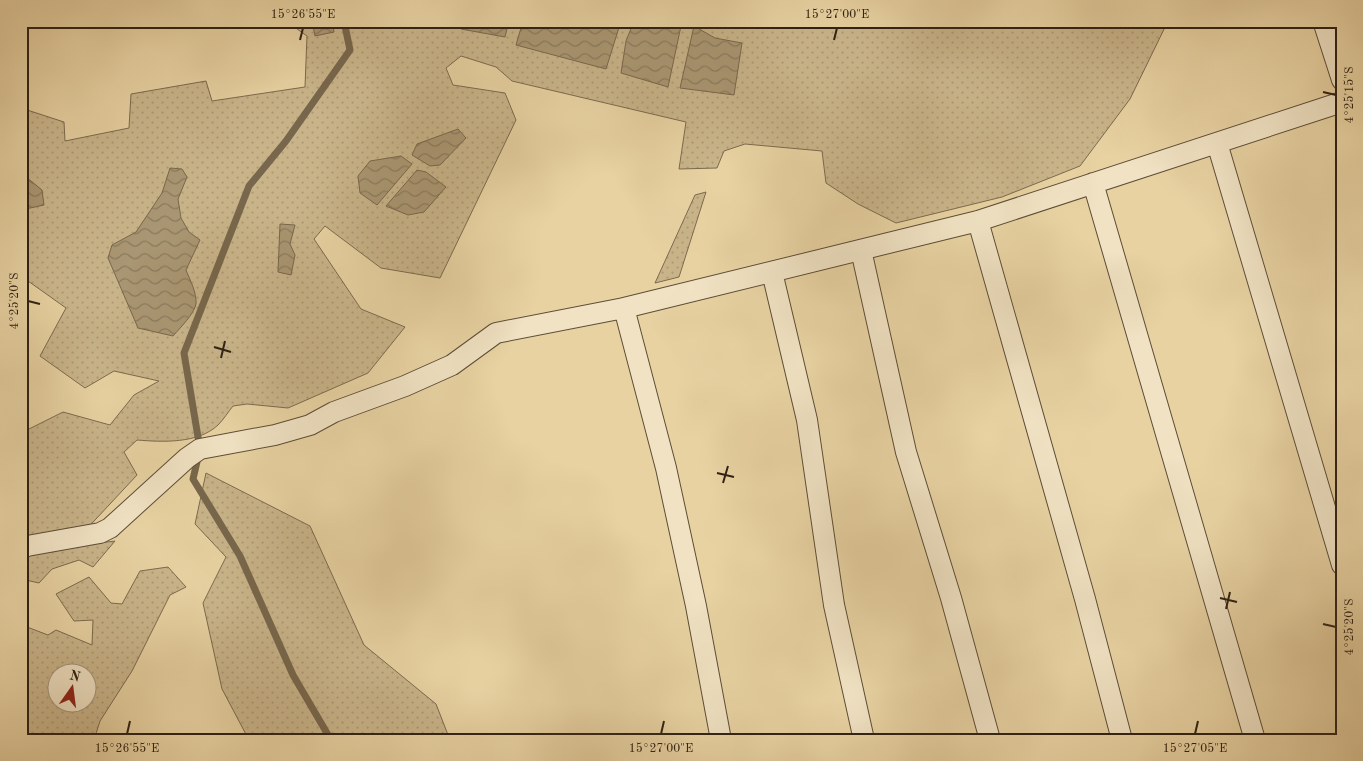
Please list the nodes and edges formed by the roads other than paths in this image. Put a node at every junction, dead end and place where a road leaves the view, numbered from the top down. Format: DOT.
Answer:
graph roads {
  1 [pos="1323,21"];
  2 [pos="1342,80"];
  3 [pos="1342,102"];
  4 [pos="1217,143"];
  5 [pos="1093,183"];
  6 [pos="978,221"];
  7 [pos="861,250"];
  8 [pos="772,272"];
  9 [pos="624,308"];
  10 [pos="21,549"];
  11 [pos="1342,565"];
  12 [pos="721,740"];
  13 [pos="864,740"];
  14 [pos="990,740"];
  15 [pos="1122,740"];
  16 [pos="1255,740"];
  1 -- 2 [label="street"];
  3 -- 4 [label="street"];
  4 -- 5 [label="street"];
  4 -- 11 [label="street"];
  5 -- 6 [label="street"];
  5 -- 16 [label="street"];
  6 -- 7 [label="street"];
  6 -- 15 [label="street"];
  7 -- 8 [label="street"];
  7 -- 14 [label="street"];
  8 -- 9 [label="street"];
  8 -- 13 [label="street"];
  9 -- 10 [label="street"];
  9 -- 12 [label="street"];
}
